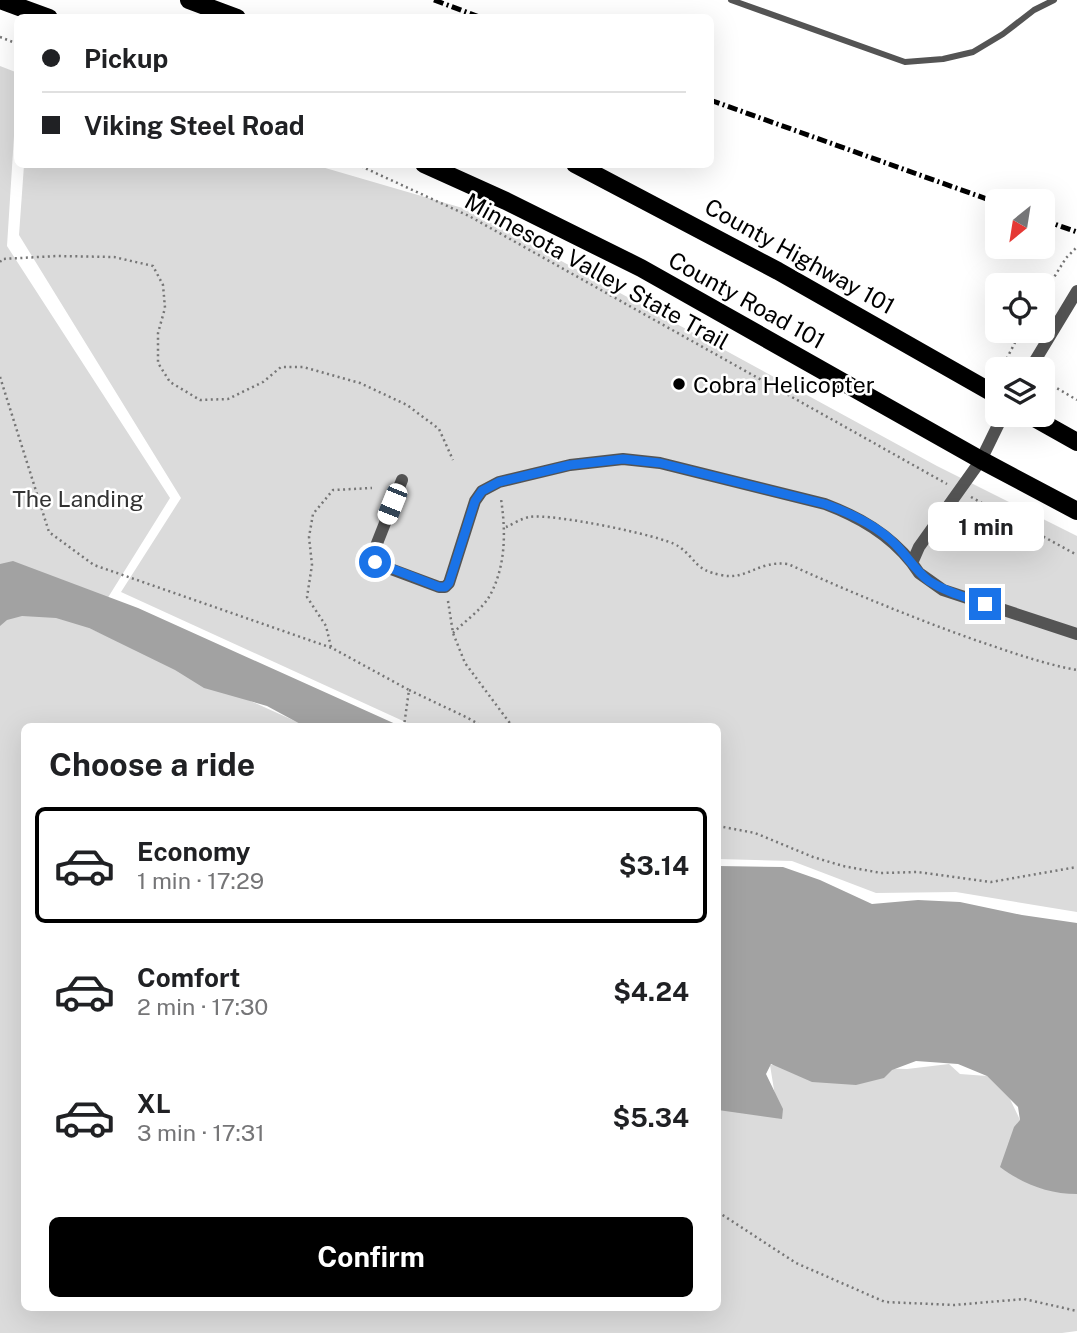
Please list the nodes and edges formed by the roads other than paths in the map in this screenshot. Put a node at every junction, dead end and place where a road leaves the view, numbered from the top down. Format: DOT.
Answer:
graph roads {
  1 [pos="0,0"];
  2 [pos="189,0"];
  3 [pos="731,0"];
  4 [pos="1054,0"];
  5 [pos="38,14"];
  6 [pos="226,14"];
  7 [pos="433,168"];
  8 [pos="583,168"];
  9 [pos="1075,298"];
  10 [pos="1038,357"];
  11 [pos="985,389"];
  12 [pos="997,427"];
  13 [pos="1050,427"];
  14 [pos="1077,442"];
  15 [pos="981,460"];
  16 [pos="402,480"];
  17 [pos="1077,511"];
  18 [pos="912,562"];
  19 [pos="1077,634"];
  1 -- 5 [label="main road"];
  2 -- 6 [label="main road"];
  3 -- 4 [label="lane"];
  7 -- 15 [label="main road, County Road 101"];
  8 -- 11 [label="main road, County Highway 101"];
  9 -- 10 [label="street"];
  12 -- 15 [label="street"];
  13 -- 14 [label="main road"];
  15 -- 17 [label="main road, County Road 101"];
  15 -- 18 [label="street"];
  16 -- 18 [label="street"];
  18 -- 19 [label="street"];
}
